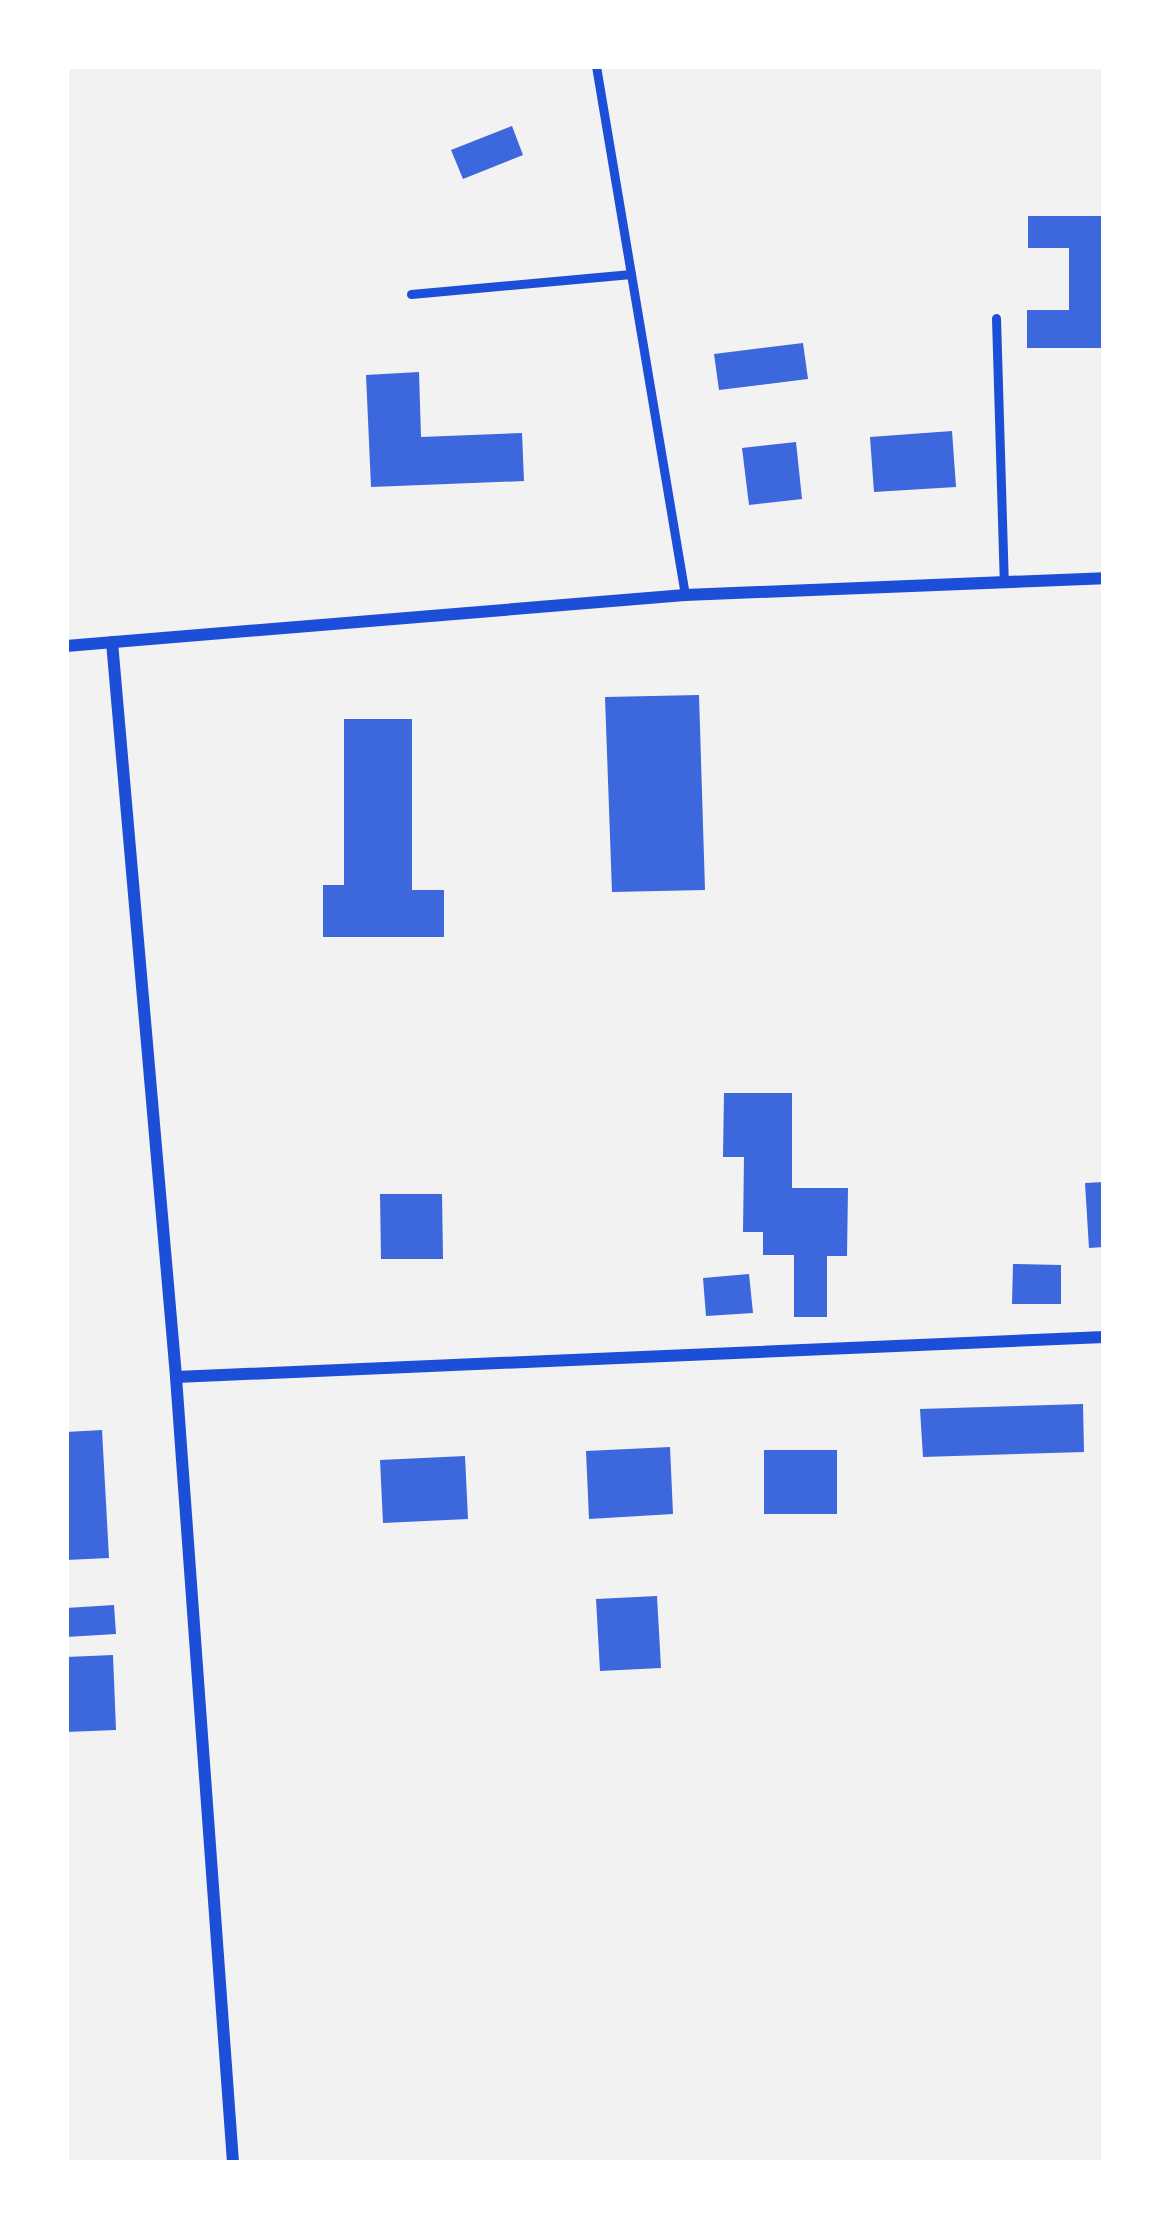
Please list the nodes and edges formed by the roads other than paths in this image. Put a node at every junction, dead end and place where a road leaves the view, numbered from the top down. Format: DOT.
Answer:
graph roads {
  1 [pos="596,66"];
  2 [pos="631,274"];
  3 [pos="411,294"];
  4 [pos="996,319"];
  5 [pos="1104,578"];
  6 [pos="1004,583"];
  7 [pos="685,595"];
  8 [pos="112,642"];
  9 [pos="66,646"];
  10 [pos="1104,1337"];
  11 [pos="176,1377"];
  12 [pos="233,2163"];
  1 -- 2 [label="lane"];
  2 -- 3 [label="lane"];
  2 -- 7 [label="lane"];
  4 -- 6 [label="lane"];
  5 -- 6 [label="street"];
  6 -- 7 [label="street"];
  7 -- 8 [label="street"];
  8 -- 9 [label="street"];
  8 -- 11 [label="street"];
  10 -- 11 [label="street"];
  11 -- 12 [label="street"];
}
